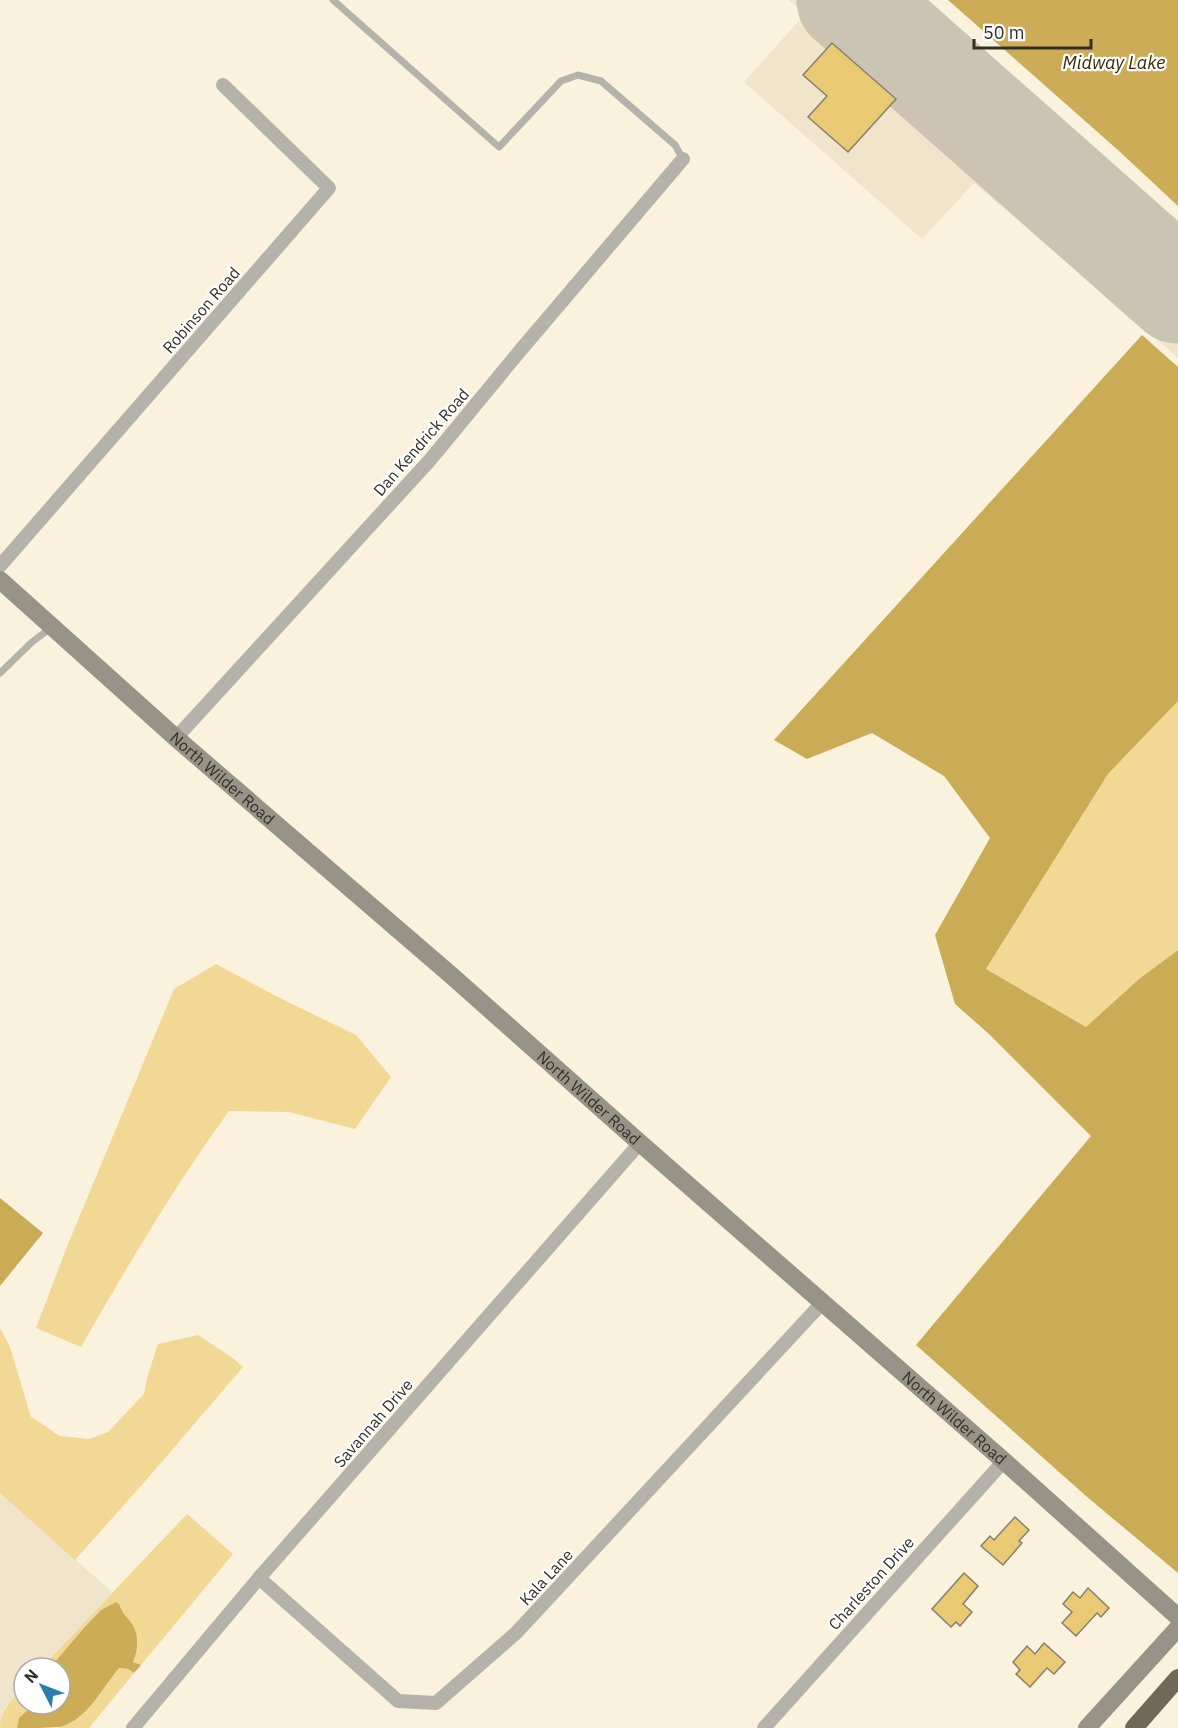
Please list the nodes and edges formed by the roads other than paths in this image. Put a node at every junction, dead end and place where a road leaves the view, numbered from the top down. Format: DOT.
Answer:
graph roads {
  1 [pos="333,0"];
  2 [pos="223,85"];
  3 [pos="683,159"];
  4 [pos="0,566"];
  5 [pos="0,580"];
  6 [pos="52,627"];
  7 [pos="0,673"];
  8 [pos="176,738"];
  9 [pos="640,1143"];
  10 [pos="823,1302"];
  11 [pos="1004,1461"];
  12 [pos="260,1578"];
  13 [pos="1178,1617"];
  14 [pos="1178,1628"];
  15 [pos="1178,1678"];
  16 [pos="133,1728"];
  17 [pos="764,1728"];
  18 [pos="1088,1728"];
  19 [pos="1134,1728"];
  1 -- 3 [label="lane"];
  2 -- 4 [label="street, Robinson Road"];
  3 -- 8 [label="street, Dan Kendrick Road"];
  5 -- 6 [label="street, North Wilder Road"];
  6 -- 7 [label="lane"];
  6 -- 8 [label="street, North Wilder Road"];
  8 -- 9 [label="street, North Wilder Road"];
  9 -- 10 [label="street, North Wilder Road"];
  9 -- 12 [label="street, Savannah Drive"];
  10 -- 11 [label="street, North Wilder Road"];
  10 -- 12 [label="street, Kala Lane"];
  11 -- 13 [label="street, North Wilder Road"];
  11 -- 17 [label="street, Charleston Drive"];
  12 -- 16 [label="street, Savannah Drive"];
  14 -- 18 [label="street"];
  15 -- 19 [label="highway"];
}
